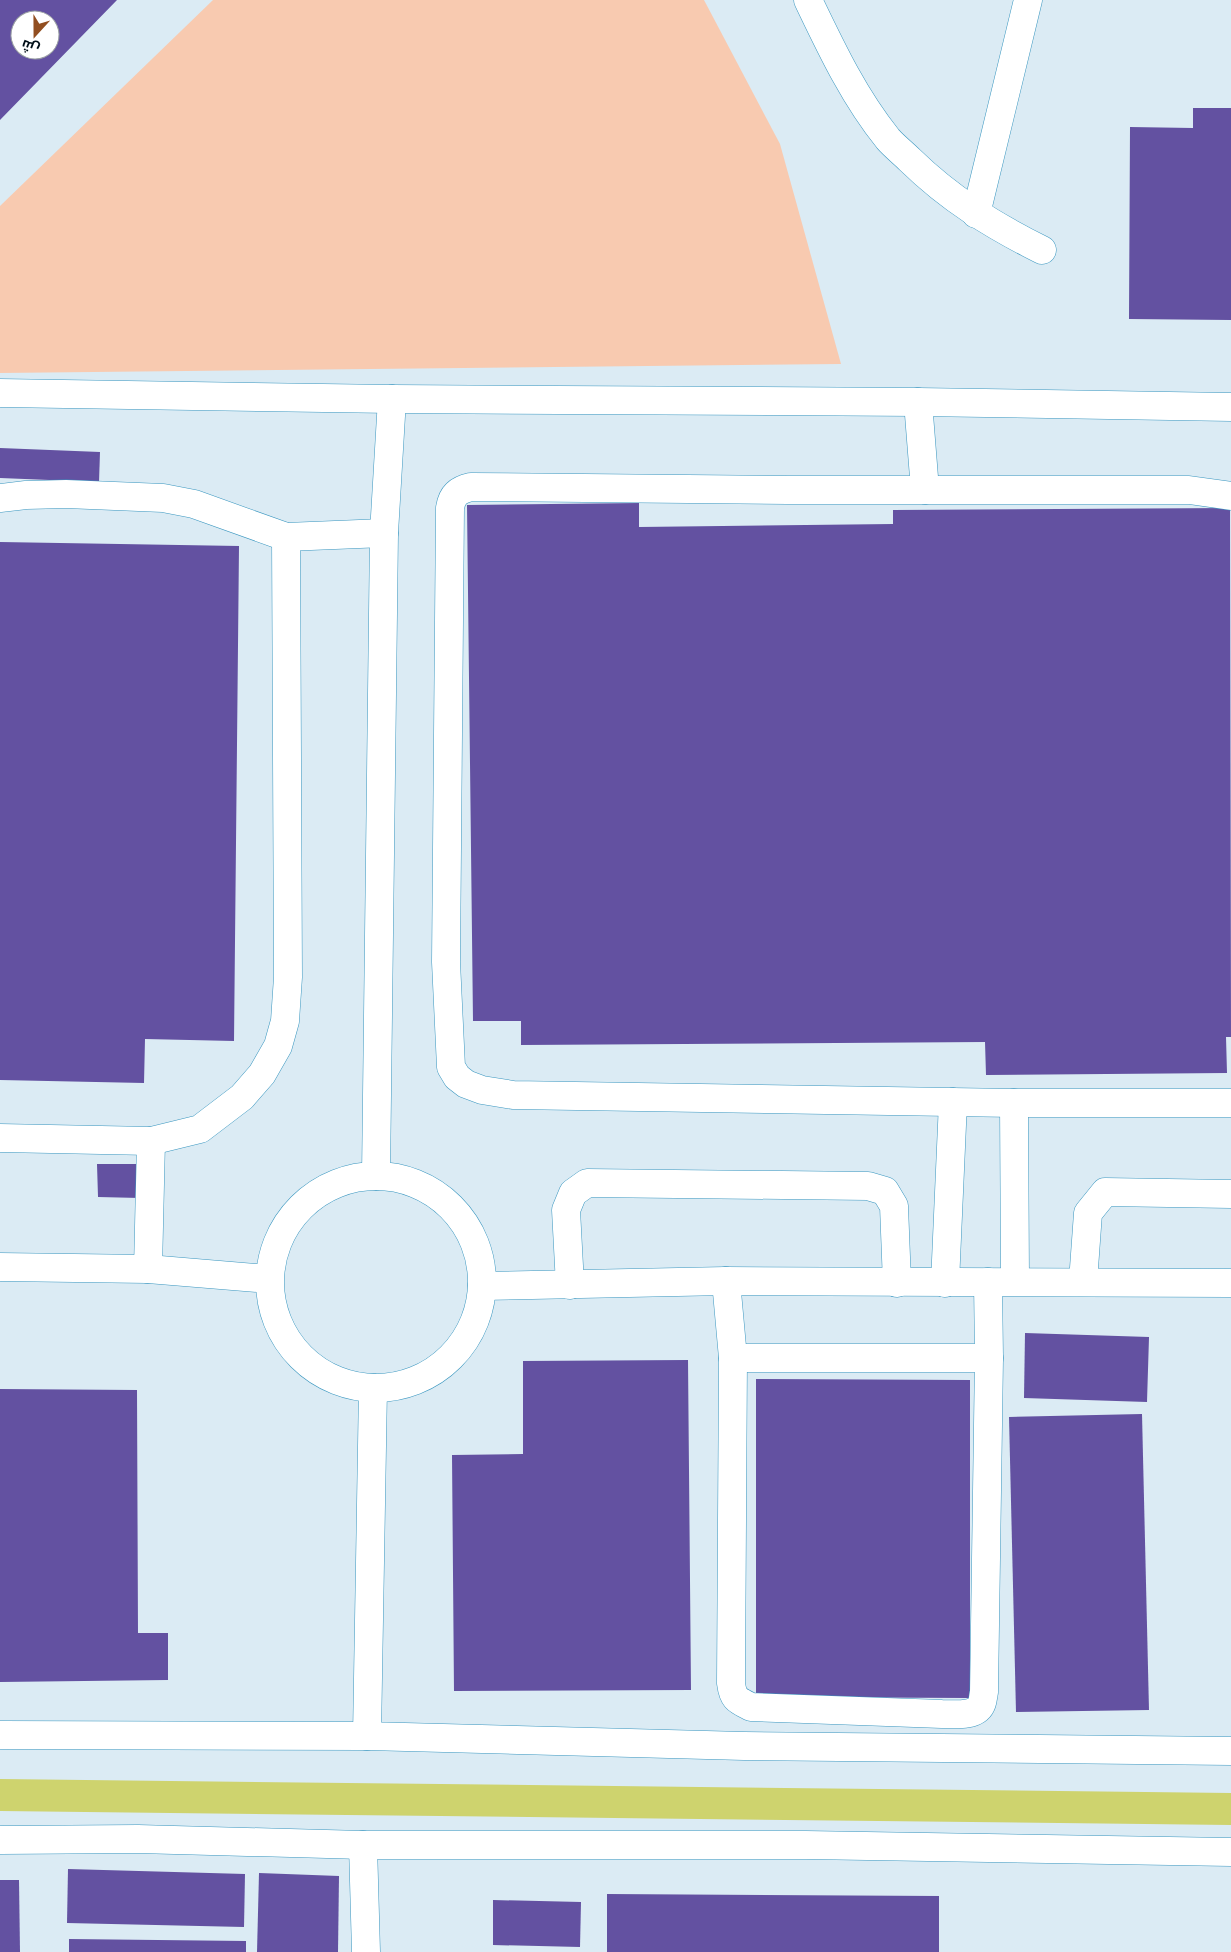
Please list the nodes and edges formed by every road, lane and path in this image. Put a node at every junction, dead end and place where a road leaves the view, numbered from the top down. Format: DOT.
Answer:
graph roads {
  1 [pos="808,0"];
  2 [pos="1028,0"];
  3 [pos="976,214"];
  4 [pos="1042,250"];
  5 [pos="0,393"];
  6 [pos="392,399"];
  7 [pos="918,402"];
  8 [pos="1231,407"];
  9 [pos="925,490"];
  10 [pos="1231,496"];
  11 [pos="0,498"];
  12 [pos="384,533"];
  13 [pos="286,537"];
  14 [pos="953,1102"];
  15 [pos="1014,1103"];
  16 [pos="1231,1103"];
  17 [pos="0,1138"];
  18 [pos="151,1141"];
  19 [pos="376,1176"];
  20 [pos="1231,1194"];
  21 [pos="0,1267"];
  22 [pos="148,1269"];
  23 [pos="269,1279"];
  24 [pos="726,1281"];
  25 [pos="1015,1281"];
  26 [pos="988,1282"];
  27 [pos="1083,1282"];
  28 [pos="897,1283"];
  29 [pos="945,1283"];
  30 [pos="1231,1283"];
  31 [pos="570,1285"];
  32 [pos="482,1286"];
  33 [pos="733,1358"];
  34 [pos="989,1358"];
  35 [pos="373,1388"];
  36 [pos="0,1735"];
  37 [pos="367,1736"];
  38 [pos="1231,1751"];
  39 [pos="0,1840"];
  40 [pos="363,1845"];
  41 [pos="1231,1852"];
  42 [pos="366,1952"];
  1 -- 3 [label="street"];
  2 -- 3 [label="street"];
  3 -- 4 [label="street"];
  5 -- 6 [label="street"];
  6 -- 7 [label="street"];
  6 -- 12 [label="street"];
  7 -- 8 [label="street"];
  7 -- 9 [label="street"];
  9 -- 10 [label="street"];
  9 -- 14 [label="street"];
  11 -- 13 [label="street"];
  12 -- 13 [label="street"];
  12 -- 19 [label="street"];
  13 -- 18 [label="street"];
  14 -- 15 [label="street"];
  14 -- 29 [label="street"];
  15 -- 16 [label="street"];
  15 -- 25 [label="street"];
  17 -- 18 [label="street"];
  18 -- 22 [label="street"];
  19 -- 23 [label="street"];
  19 -- 32 [label="street"];
  20 -- 27 [label="street"];
  21 -- 22 [label="street"];
  22 -- 23 [label="street"];
  23 -- 35 [label="street"];
  24 -- 28 [label="street"];
  24 -- 31 [label="street"];
  24 -- 33 [label="street"];
  25 -- 26 [label="street"];
  25 -- 27 [label="street"];
  26 -- 29 [label="street"];
  26 -- 34 [label="street"];
  27 -- 30 [label="street"];
  28 -- 29 [label="street"];
  28 -- 31 [label="street"];
  31 -- 32 [label="street"];
  32 -- 35 [label="street"];
  33 -- 34 [label="street"];
  33 -- 34 [label="street"];
  35 -- 37 [label="street"];
  36 -- 37 [label="street"];
  37 -- 38 [label="street"];
  39 -- 40 [label="street"];
  40 -- 41 [label="street"];
  40 -- 42 [label="street"];
}
